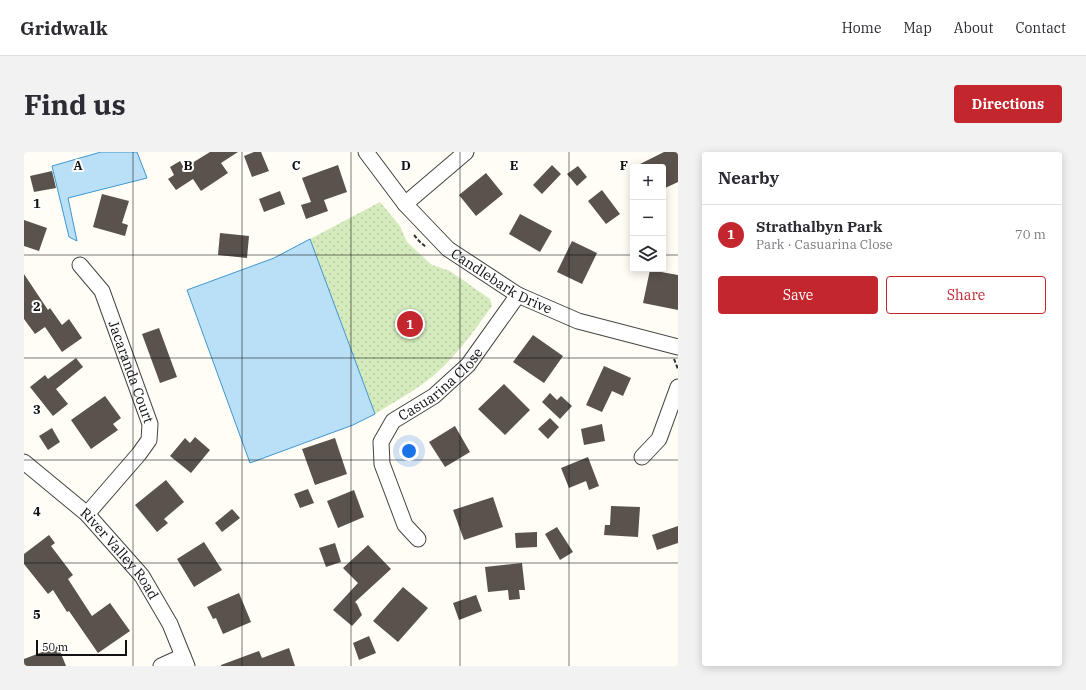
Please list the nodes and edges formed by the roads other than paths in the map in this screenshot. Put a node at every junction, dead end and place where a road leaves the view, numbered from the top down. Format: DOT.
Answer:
graph roads {
  1 [pos="366,152"];
  2 [pos="466,152"];
  3 [pos="406,204"];
  4 [pos="80,265"];
  5 [pos="518,295"];
  6 [pos="678,347"];
  7 [pos="678,387"];
  8 [pos="642,457"];
  9 [pos="24,462"];
  10 [pos="86,514"];
  11 [pos="418,539"];
  12 [pos="185,661"];
  13 [pos="161,666"];
  1 -- 3 [label="street, Candlebark Drive"];
  2 -- 3 [label="street"];
  3 -- 5 [label="street, Candlebark Drive"];
  4 -- 10 [label="street, Jacaranda Court"];
  5 -- 6 [label="street, Candlebark Drive"];
  5 -- 11 [label="street, Casuarina Close"];
  7 -- 8 [label="street"];
  9 -- 10 [label="street, River Valley Road"];
  10 -- 12 [label="street, River Valley Road"];
  12 -- 13 [label="street"];
}
